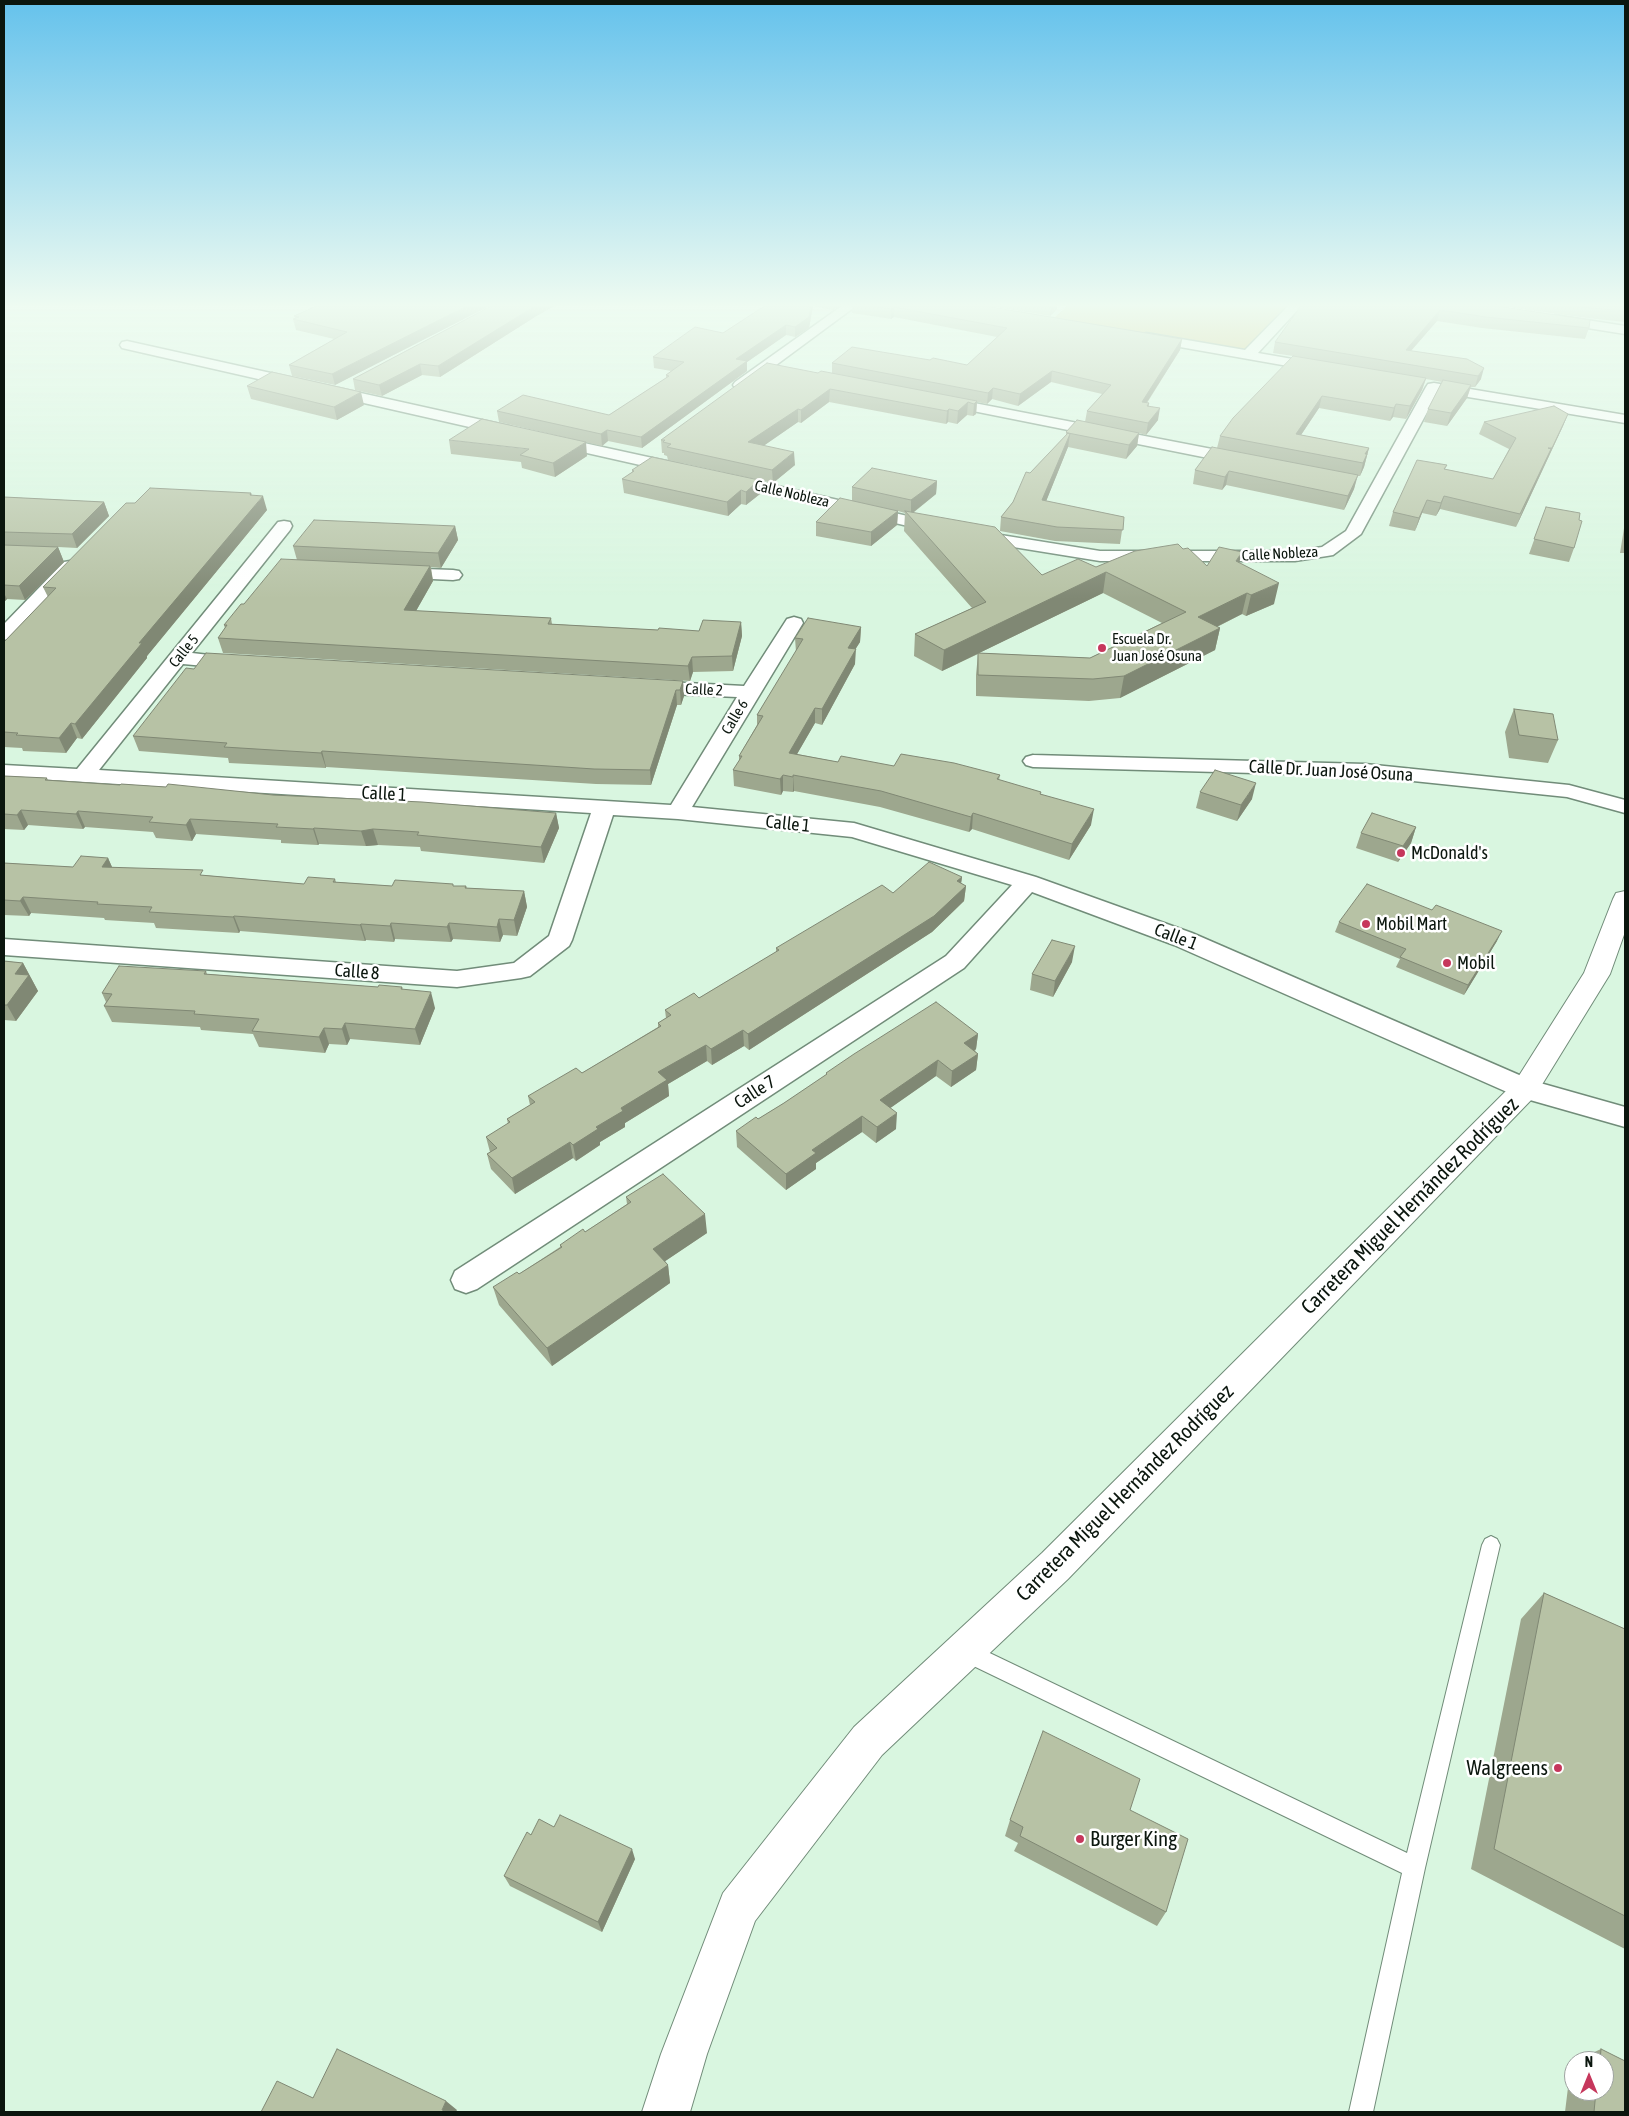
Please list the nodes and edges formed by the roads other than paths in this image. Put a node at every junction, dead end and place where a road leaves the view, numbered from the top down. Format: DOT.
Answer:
graph roads {
  1 [pos="375,402"];
  2 [pos="950,402"];
  3 [pos="1421,402"];
  4 [pos="1522,402"];
  5 [pos="1625,419"];
  6 [pos="654,448"];
  7 [pos="638,460"];
  8 [pos="1253,462"];
  9 [pos="696,473"];
  10 [pos="715,477"];
  11 [pos="1361,483"];
  12 [pos="1380,487"];
  13 [pos="284,526"];
  14 [pos="61,554"];
  15 [pos="384,572"];
  16 [pos="453,575"];
  17 [pos="794,623"];
  18 [pos="4,634"];
  19 [pos="178,658"];
  20 [pos="255,664"];
  21 [pos="631,686"];
  22 [pos="750,692"];
  23 [pos="1033,761"];
  24 [pos="4,771"];
  25 [pos="83,776"];
  26 [pos="1625,806"];
  27 [pos="604,808"];
  28 [pos="678,812"];
  29 [pos="1028,882"];
  30 [pos="1625,899"];
  31 [pos="4,947"];
  32 [pos="1525,1089"];
  33 [pos="1625,1117"];
  34 [pos="466,1280"];
  35 [pos="1491,1544"];
  36 [pos="963,1650"];
  37 [pos="1414,1868"];
  38 [pos="666,2112"];
  39 [pos="1361,2112"];
  1 -- 7 [label="street"];
  2 -- 8 [label="street"];
  3 -- 12 [label="street, Calle Nobleza"];
  4 -- 5 [label="street, Calle Nobleza"];
  6 -- 7 [label="street"];
  7 -- 9 [label="street"];
  10 -- 12 [label="street, Calle Nobleza"];
  11 -- 12 [label="street"];
  13 -- 19 [label="street, Calle 5"];
  14 -- 18 [label="street"];
  15 -- 16 [label="street"];
  17 -- 22 [label="street, Calle 6"];
  19 -- 20 [label="street"];
  19 -- 25 [label="street, Calle 5"];
  21 -- 22 [label="street, Calle 2"];
  22 -- 28 [label="street, Calle 6"];
  23 -- 26 [label="street, Calle Dr. Juan José Osuna"];
  24 -- 25 [label="street, Calle 1"];
  25 -- 27 [label="street, Calle 1"];
  27 -- 28 [label="street, Calle 1"];
  27 -- 31 [label="street, Calle 8"];
  28 -- 29 [label="street, Calle 1"];
  29 -- 32 [label="street, Calle 1"];
  29 -- 34 [label="street, Calle 7"];
  30 -- 32 [label="street, Carretera Miguel Hernández Rodríguez"];
  32 -- 33 [label="street, Calle 1"];
  32 -- 36 [label="street, Carretera Miguel Hernández Rodríguez"];
  35 -- 37 [label="lane"];
  36 -- 37 [label="lane"];
  36 -- 38 [label="street, Carretera Miguel Hernández Rodríguez"];
  37 -- 39 [label="lane"];
}
